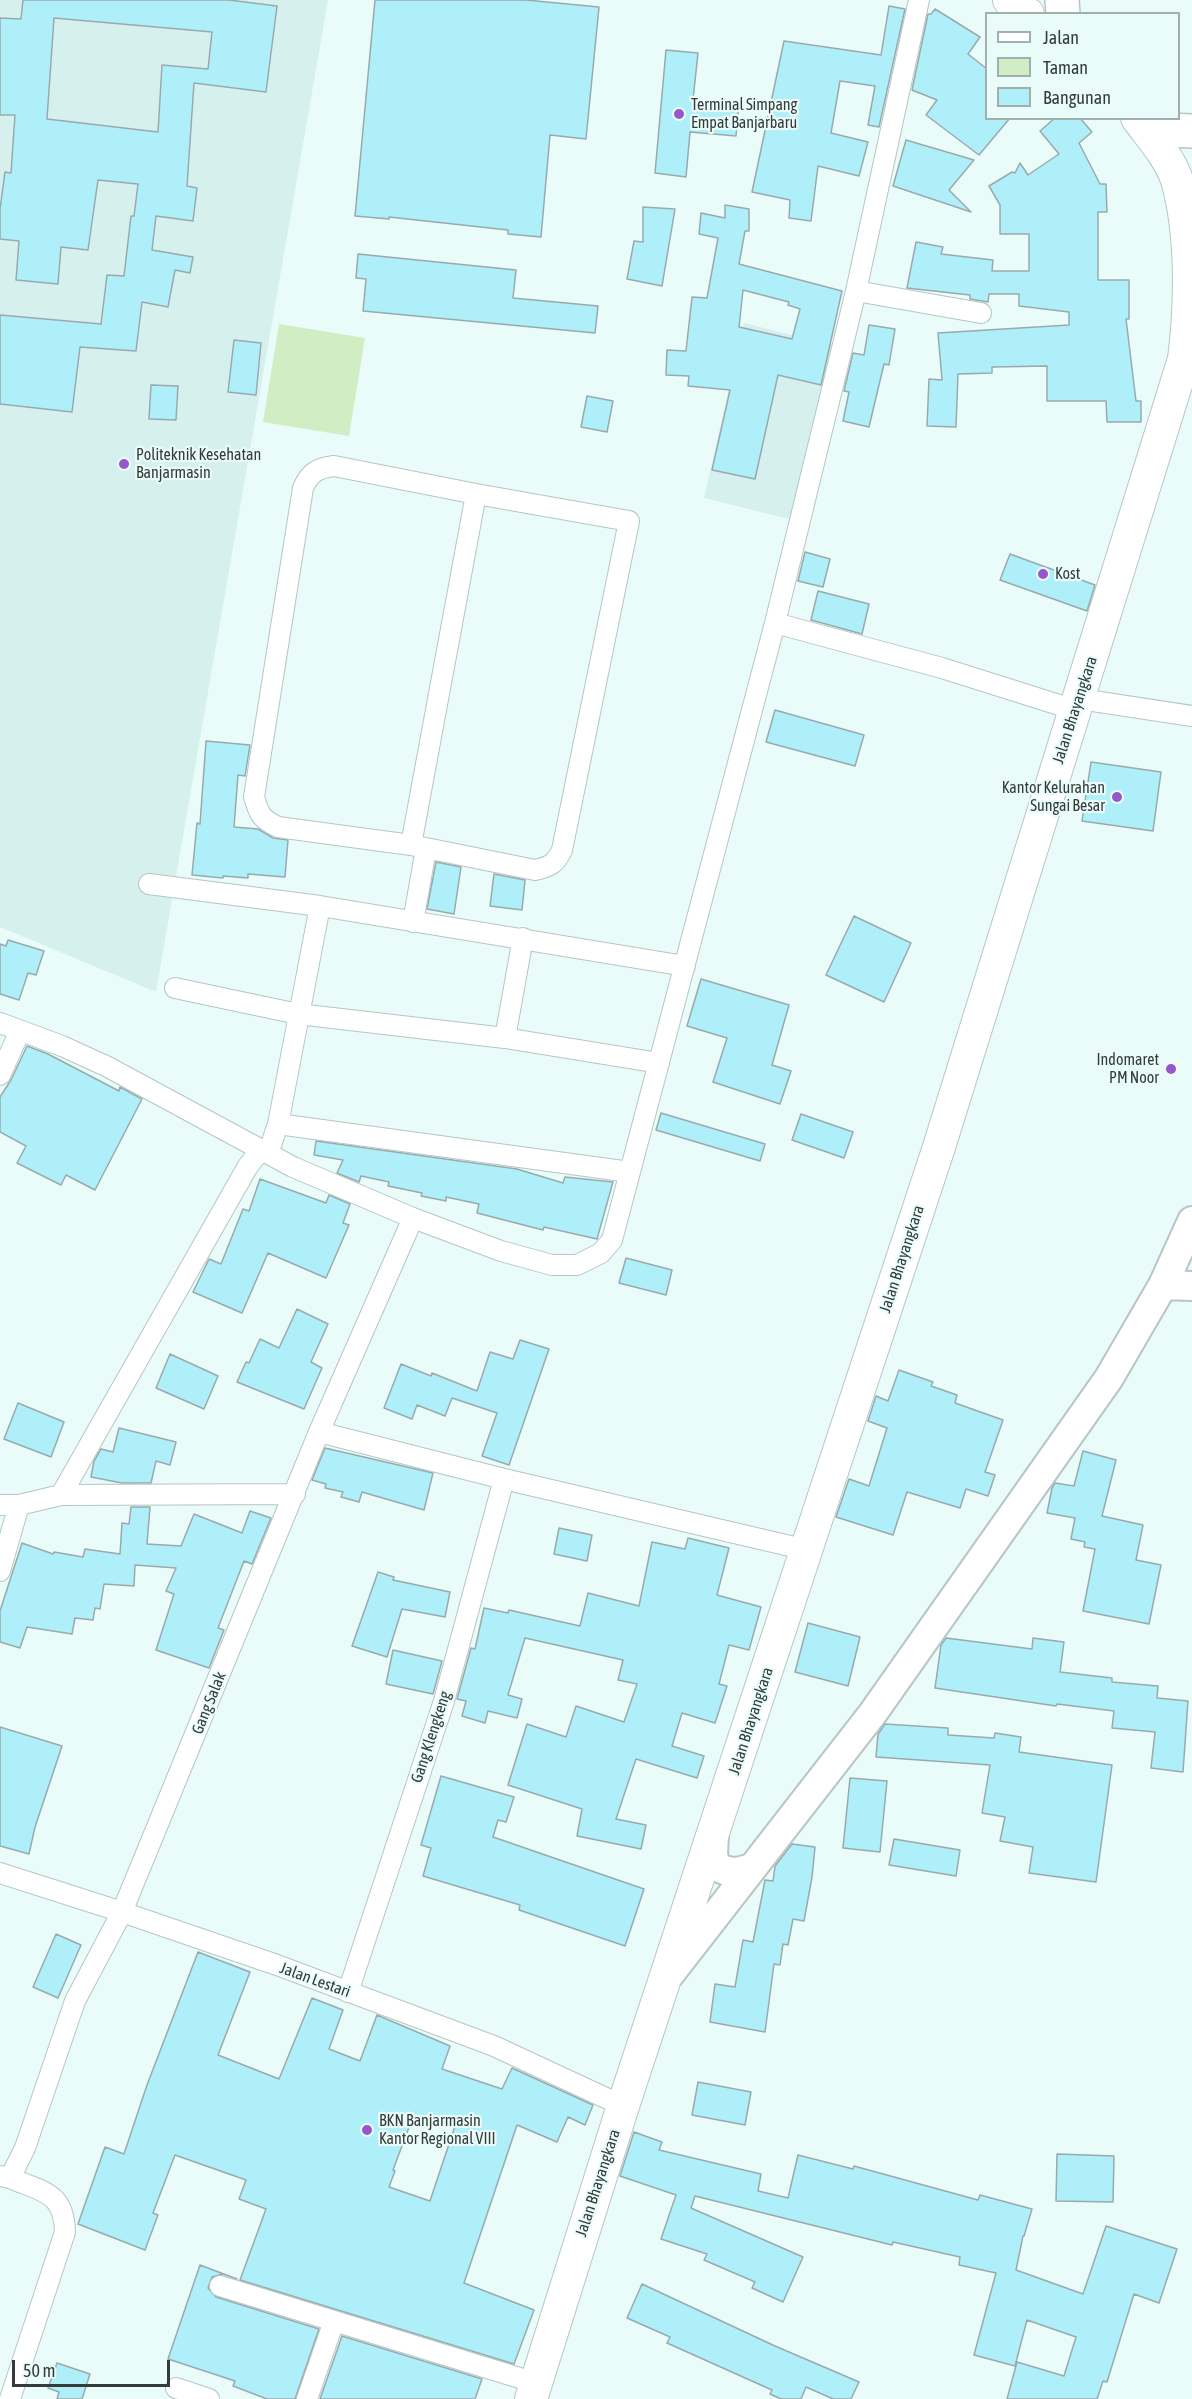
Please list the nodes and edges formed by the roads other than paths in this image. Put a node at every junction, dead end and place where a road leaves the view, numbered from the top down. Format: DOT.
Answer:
graph roads {
  1 [pos="920,0"];
  2 [pos="1009,0"];
  3 [pos="1025,12"];
  4 [pos="1140,120"];
  5 [pos="1144,120"];
  6 [pos="1192,131"];
  7 [pos="856,291"];
  8 [pos="981,313"];
  9 [pos="1182,398"];
  10 [pos="476,494"];
  11 [pos="775,623"];
  12 [pos="1077,705"];
  13 [pos="1192,716"];
  14 [pos="418,847"];
  15 [pos="148,884"];
  16 [pos="320,906"];
  17 [pos="413,922"];
  18 [pos="523,938"];
  19 [pos="685,966"];
  20 [pos="175,988"];
  21 [pos="298,1014"];
  22 [pos="0,1023"];
  23 [pos="20,1031"];
  24 [pos="505,1038"];
  25 [pos="659,1063"];
  26 [pos="0,1075"];
  27 [pos="278,1124"];
  28 [pos="263,1151"];
  29 [pos="630,1172"];
  30 [pos="413,1218"];
  31 [pos="1192,1221"];
  32 [pos="1163,1285"];
  33 [pos="1192,1286"];
  34 [pos="319,1432"];
  35 [pos="504,1479"];
  36 [pos="295,1494"];
  37 [pos="61,1495"];
  38 [pos="10,1505"];
  39 [pos="807,1550"];
  40 [pos="0,1571"];
  41 [pos="714,1833"];
  42 [pos="753,1867"];
  43 [pos="0,1873"];
  44 [pos="122,1912"];
  45 [pos="666,1979"];
  46 [pos="348,1992"];
  47 [pos="623,2106"];
  48 [pos="5,2177"];
  49 [pos="220,2286"];
  50 [pos="334,2321"];
  51 [pos="176,2388"];
  52 [pos="534,2391"];
  53 [pos="10,2399"];
  54 [pos="209,2399"];
  55 [pos="307,2399"];
  1 -- 7 [label="street"];
  2 -- 3 [label="main road"];
  4 -- 9 [label="main road, Jalan Bhayangkara"];
  5 -- 6 [label="highway"];
  7 -- 8 [label="street"];
  7 -- 11 [label="street"];
  9 -- 12 [label="main road, Jalan Bhayangkara"];
  10 -- 14 [label="street"];
  10 -- 14 [label="street"];
  10 -- 14 [label="street"];
  11 -- 12 [label="street"];
  11 -- 19 [label="street"];
  12 -- 13 [label="street"];
  12 -- 39 [label="main road, Jalan Bhayangkara"];
  14 -- 17 [label="street"];
  15 -- 16 [label="street"];
  16 -- 17 [label="street"];
  16 -- 21 [label="street"];
  17 -- 18 [label="street"];
  18 -- 19 [label="street"];
  18 -- 24 [label="street"];
  19 -- 25 [label="street"];
  20 -- 21 [label="street"];
  21 -- 24 [label="street"];
  21 -- 27 [label="street"];
  22 -- 23 [label="street"];
  23 -- 26 [label="street"];
  23 -- 28 [label="street"];
  24 -- 25 [label="street"];
  25 -- 29 [label="street"];
  27 -- 28 [label="street"];
  27 -- 29 [label="street"];
  28 -- 30 [label="street"];
  28 -- 37 [label="street"];
  29 -- 30 [label="street"];
  30 -- 34 [label="street, Gang Salak"];
  31 -- 32 [label="street"];
  32 -- 33 [label="street"];
  32 -- 42 [label="street"];
  34 -- 35 [label="street"];
  34 -- 36 [label="street, Gang Salak"];
  35 -- 39 [label="street"];
  35 -- 46 [label="street, Gang Klengkeng"];
  36 -- 37 [label="street"];
  36 -- 44 [label="street, Gang Salak"];
  37 -- 38 [label="street"];
  38 -- 40 [label="street"];
  39 -- 41 [label="main road, Jalan Bhayangkara"];
  41 -- 42 [label="street"];
  41 -- 45 [label="main road, Jalan Bhayangkara"];
  42 -- 45 [label="street"];
  43 -- 44 [label="street, Jalan Lestari"];
  44 -- 46 [label="street, Jalan Lestari"];
  44 -- 48 [label="street, Gang Salak"];
  45 -- 47 [label="main road, Jalan Bhayangkara"];
  46 -- 47 [label="street, Jalan Lestari"];
  47 -- 52 [label="main road, Jalan Bhayangkara"];
  48 -- 53 [label="street"];
  49 -- 50 [label="street"];
  50 -- 52 [label="street"];
  50 -- 55 [label="street"];
  51 -- 54 [label="street"];
}
